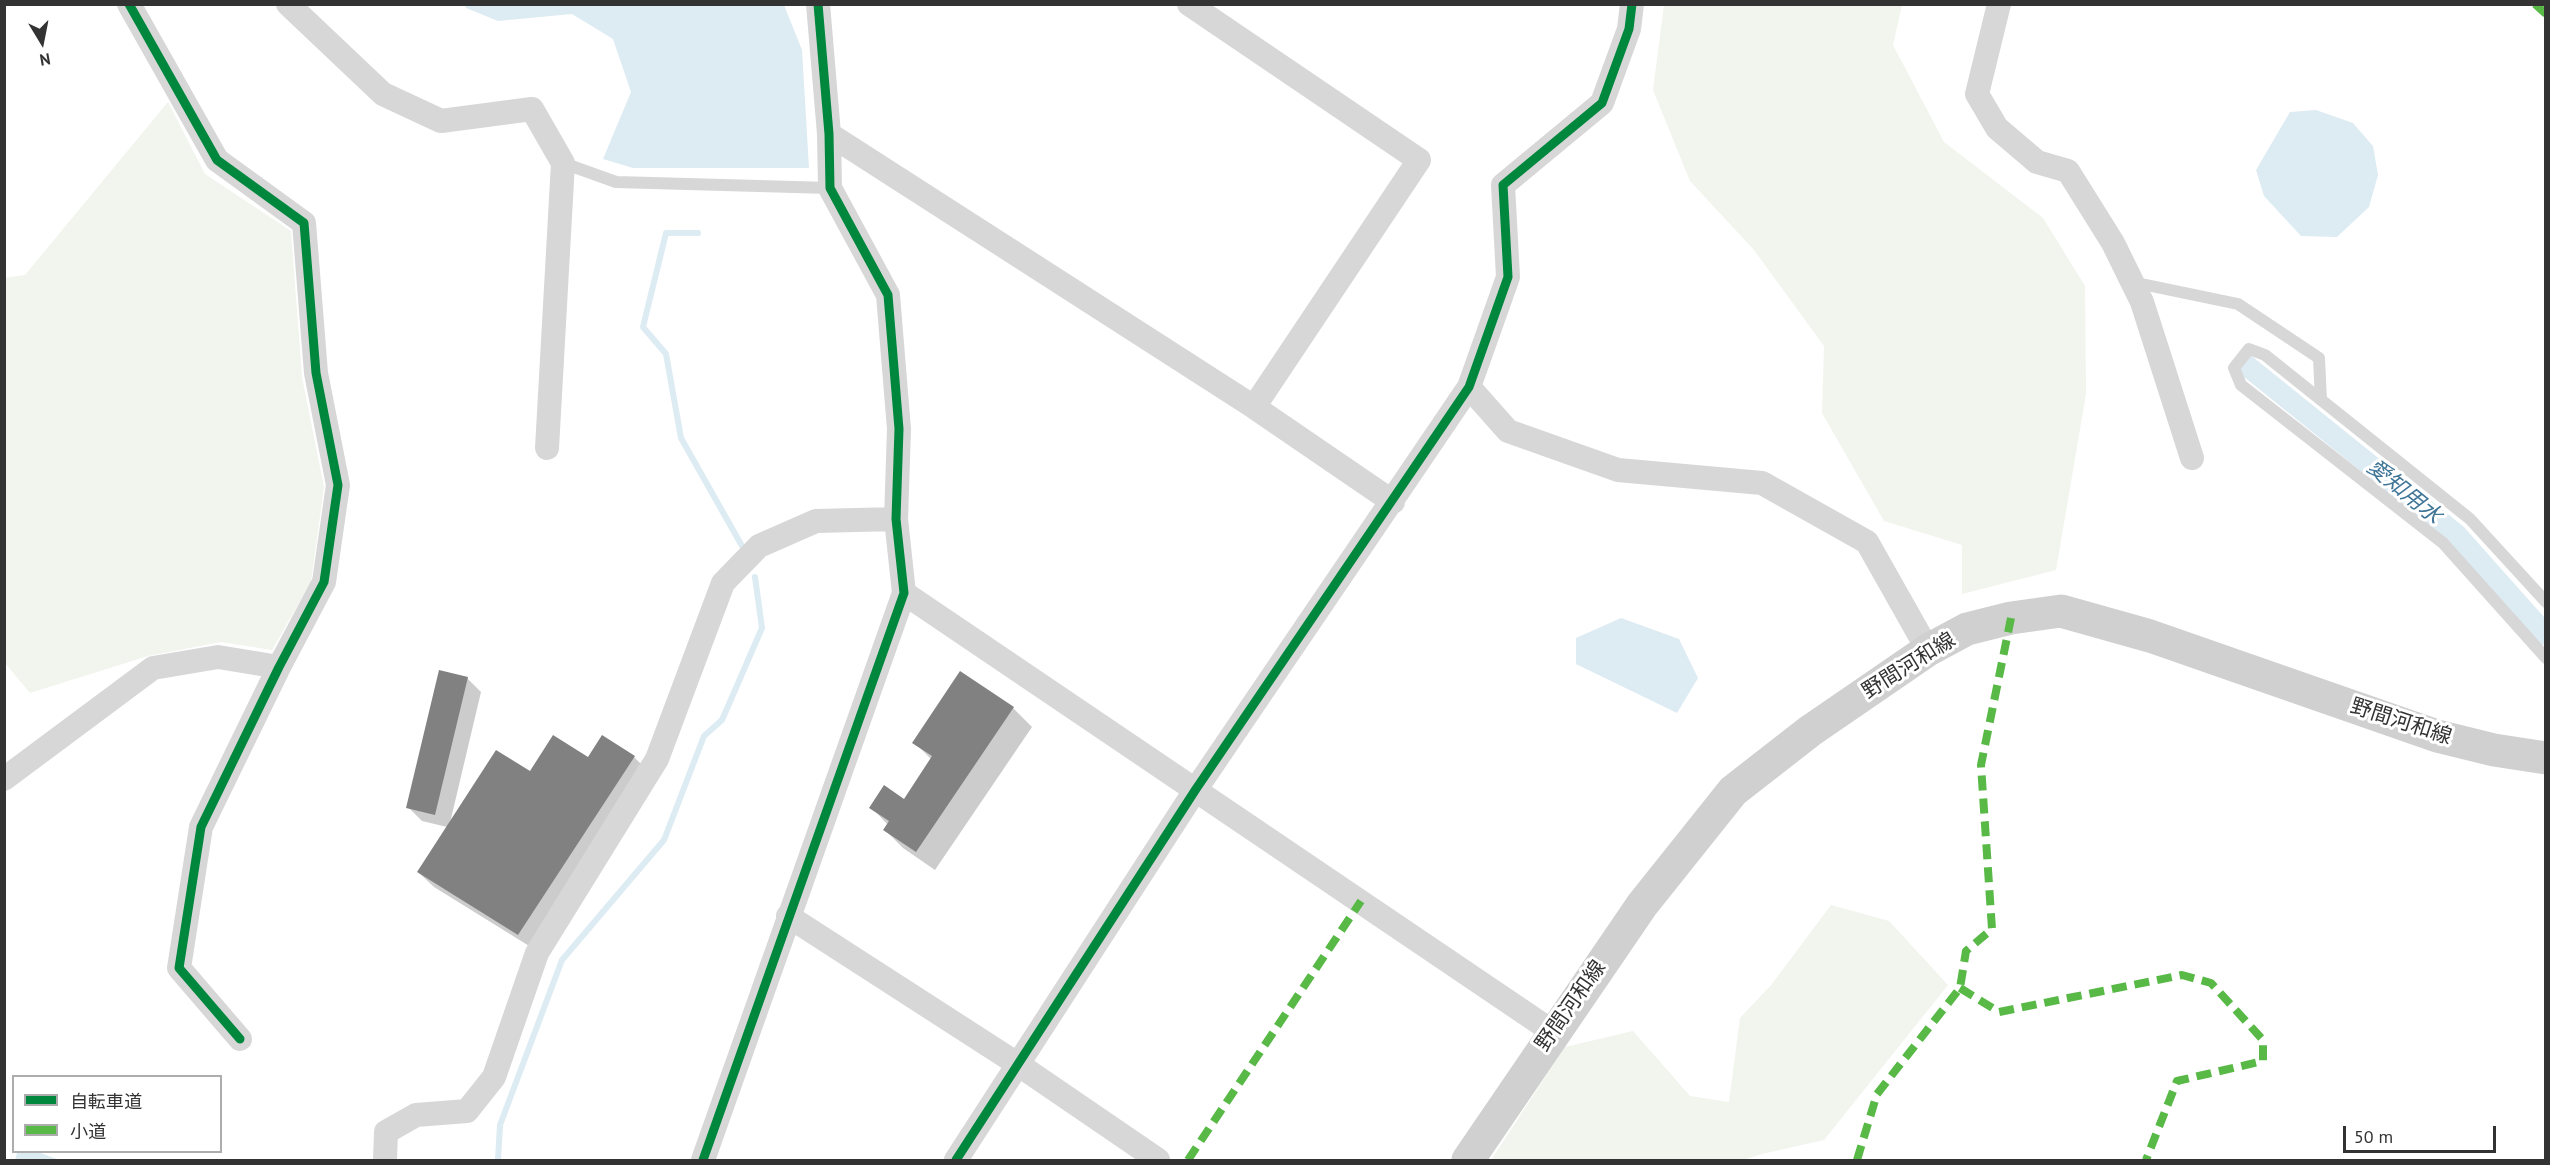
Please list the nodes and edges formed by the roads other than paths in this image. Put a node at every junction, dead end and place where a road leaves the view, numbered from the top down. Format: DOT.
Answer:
graph roads {
  1 [pos="129,4"];
  2 [pos="288,4"];
  3 [pos="818,4"];
  4 [pos="1189,4"];
  5 [pos="1632,4"];
  6 [pos="1999,4"];
  7 [pos="829,134"];
  8 [pos="563,163"];
  9 [pos="830,188"];
  10 [pos="2132,282"];
  11 [pos="1469,387"];
  12 [pos="2320,400"];
  13 [pos="1254,407"];
  14 [pos="547,448"];
  15 [pos="2192,458"];
  16 [pos="1393,502"];
  17 [pos="896,519"];
  18 [pos="904,593"];
  19 [pos="2546,602"];
  20 [pos="1928,650"];
  21 [pos="2546,658"];
  22 [pos="279,667"];
  23 [pos="2546,758"];
  24 [pos="4,779"];
  25 [pos="1197,789"];
  26 [pos="788,916"];
  27 [pos="1553,1032"];
  28 [pos="240,1039"];
  29 [pos="1019,1065"];
  30 [pos="385,1161"];
  31 [pos="703,1161"];
  32 [pos="956,1161"];
  33 [pos="1158,1161"];
  34 [pos="1468,1161"];
  1 -- 22 [label="street"];
  2 -- 8 [label="street"];
  3 -- 7 [label="street"];
  4 -- 13 [label="street"];
  5 -- 11 [label="street"];
  6 -- 10 [label="street"];
  7 -- 9 [label="street"];
  7 -- 13 [label="street"];
  8 -- 9 [label="lane"];
  8 -- 14 [label="street"];
  9 -- 17 [label="street"];
  10 -- 12 [label="lane"];
  10 -- 15 [label="street"];
  11 -- 16 [label="street"];
  11 -- 20 [label="street"];
  12 -- 19 [label="lane"];
  12 -- 21 [label="lane"];
  13 -- 16 [label="street"];
  16 -- 25 [label="street"];
  17 -- 18 [label="street"];
  17 -- 30 [label="street"];
  18 -- 25 [label="street"];
  18 -- 26 [label="street"];
  20 -- 23 [label="main road, 野間河和線"];
  20 -- 27 [label="main road, 野間河和線"];
  22 -- 24 [label="street"];
  22 -- 28 [label="street"];
  25 -- 27 [label="street"];
  25 -- 29 [label="street"];
  26 -- 29 [label="street"];
  26 -- 31 [label="street"];
  27 -- 34 [label="main road, 野間河和線"];
  29 -- 32 [label="street"];
  29 -- 33 [label="street"];
}
